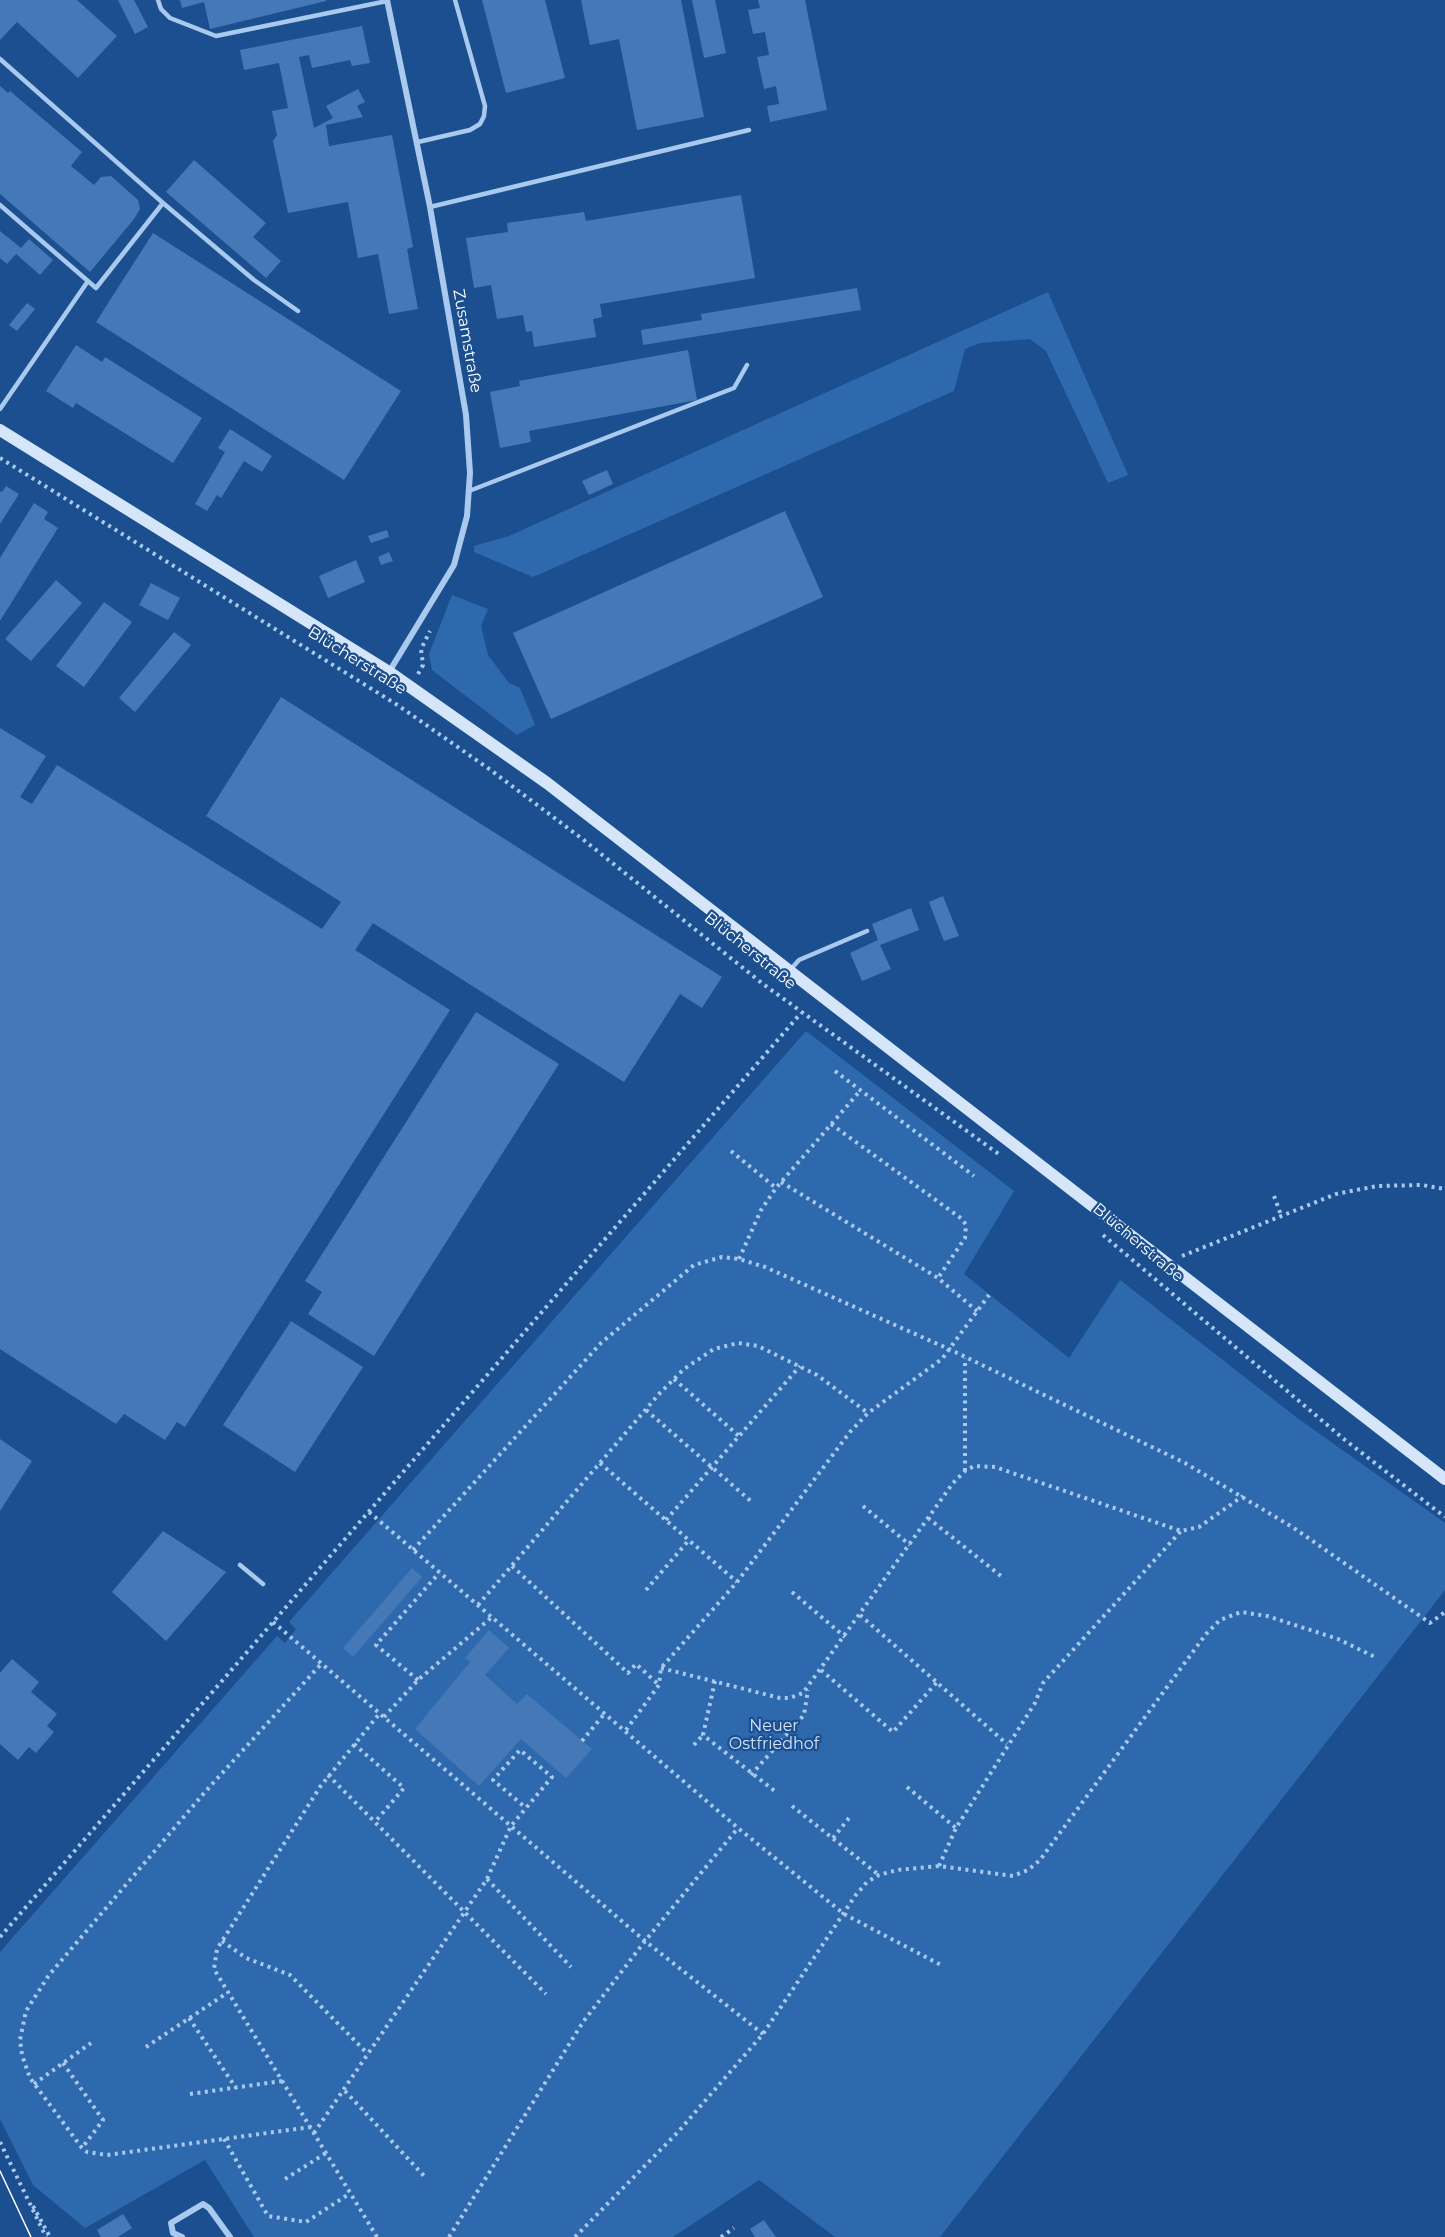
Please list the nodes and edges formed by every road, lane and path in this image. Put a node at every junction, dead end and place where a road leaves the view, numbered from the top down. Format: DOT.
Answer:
graph roads {
  1 [pos="158,0"];
  2 [pos="387,0"];
  3 [pos="455,0"];
  4 [pos="0,59"];
  5 [pos="749,130"];
  6 [pos="418,142"];
  7 [pos="163,203"];
  8 [pos="0,205"];
  9 [pos="430,207"];
  10 [pos="88,281"];
  11 [pos="298,311"];
  12 [pos="747,365"];
  13 [pos="0,409"];
  14 [pos="0,430"];
  15 [pos="0,458"];
  16 [pos="469,491"];
  17 [pos="431,628"];
  18 [pos="390,672"];
  19 [pos="412,687"];
  20 [pos="399,706"];
  21 [pos="867,931"];
  22 [pos="789,971"];
  23 [pos="801,1013"];
  24 [pos="835,1071"];
  25 [pos="860,1091"];
  26 [pos="831,1124"];
  27 [pos="731,1151"];
  28 [pos="1009,1162"];
  29 [pos="974,1176"];
  30 [pos="781,1182"];
  31 [pos="776,1188"];
  32 [pos="1445,1189"];
  33 [pos="1274,1196"];
  34 [pos="1281,1215"];
  35 [pos="1101,1234"];
  36 [pos="739,1259"];
  37 [pos="1165,1264"];
  38 [pos="938,1278"];
  39 [pos="989,1295"];
  40 [pos="978,1311"];
  41 [pos="951,1350"];
  42 [pos="965,1358"];
  43 [pos="800,1366"];
  44 [pos="674,1379"];
  45 [pos="646,1410"];
  46 [pos="868,1413"];
  47 [pos="740,1436"];
  48 [pos="600,1463"];
  49 [pos="712,1467"];
  50 [pos="964,1471"];
  51 [pos="1445,1479"];
  52 [pos="1243,1496"];
  53 [pos="753,1503"];
  54 [pos="863,1506"];
  55 [pos="369,1512"];
  56 [pos="1445,1517"];
  57 [pos="928,1518"];
  58 [pos="666,1520"];
  59 [pos="1181,1531"];
  60 [pos="689,1540"];
  61 [pos="910,1545"];
  62 [pos="413,1550"];
  63 [pos="240,1564"];
  64 [pos="512,1566"];
  65 [pos="439,1573"];
  66 [pos="1001,1576"];
  67 [pos="737,1582"];
  68 [pos="263,1584"];
  69 [pos="646,1590"];
  70 [pos="792,1592"];
  71 [pos="478,1605"];
  72 [pos="1445,1612"];
  73 [pos="860,1615"];
  74 [pos="492,1617"];
  75 [pos="273,1622"];
  76 [pos="845,1636"];
  77 [pos="1375,1657"];
  78 [pos="322,1664"];
  79 [pos="661,1668"];
  80 [pos="821,1670"];
  81 [pos="418,1680"];
  82 [pos="715,1681"];
  83 [pos="938,1681"];
  84 [pos="659,1685"];
  85 [pos="808,1689"];
  86 [pos="605,1713"];
  87 [pos="382,1715"];
  88 [pos="626,1730"];
  89 [pos="703,1735"];
  90 [pos="582,1742"];
  91 [pos="354,1744"];
  92 [pos="1007,1744"];
  93 [pos="694,1745"];
  94 [pos="328,1775"];
  95 [pos="751,1775"];
  96 [pos="907,1786"];
  97 [pos="776,1792"];
  98 [pos="792,1806"];
  99 [pos="526,1808"];
  100 [pos="849,1818"];
  101 [pos="375,1822"];
  102 [pos="511,1826"];
  103 [pos="738,1828"];
  104 [pos="956,1828"];
  105 [pos="833,1839"];
  106 [pos="939,1866"];
  107 [pos="879,1875"];
  108 [pos="487,1880"];
  109 [pos="464,1912"];
  110 [pos="844,1914"];
  111 [pos="0,1937"];
  112 [pos="222,1941"];
  113 [pos="645,1941"];
  114 [pos="941,1965"];
  115 [pos="571,1966"];
  116 [pos="227,1993"];
  117 [pos="546,1994"];
  118 [pos="189,2018"];
  119 [pos="763,2034"];
  120 [pos="91,2043"];
  121 [pos="146,2047"];
  122 [pos="368,2054"];
  123 [pos="63,2063"];
  124 [pos="282,2081"];
  125 [pos="34,2084"];
  126 [pos="236,2088"];
  127 [pos="345,2091"];
  128 [pos="190,2094"];
  129 [pos="311,2127"];
  130 [pos="314,2133"];
  131 [pos="224,2139"];
  132 [pos="0,2142"];
  133 [pos="82,2148"];
  134 [pos="326,2153"];
  135 [pos="426,2178"];
  136 [pos="285,2179"];
  137 [pos="349,2194"];
  138 [pos="28,2199"];
  139 [pos="734,2228"];
  140 [pos="46,2237"];
  141 [pos="51,2237"];
  142 [pos="182,2237"];
  143 [pos="230,2237"];
  144 [pos="377,2237"];
  145 [pos="449,2237"];
  146 [pos="576,2237"];
  147 [pos="721,2237"];
  1 -- 2 [label="lane"];
  2 -- 6 [label="street, Zusamstraße"];
  3 -- 6 [label="lane"];
  4 -- 7 [label="lane"];
  5 -- 9 [label="lane"];
  6 -- 9 [label="street, Zusamstraße"];
  7 -- 10 [label="lane"];
  7 -- 11 [label="lane"];
  8 -- 10 [label="lane"];
  9 -- 16 [label="street, Zusamstraße"];
  10 -- 13 [label="lane"];
  12 -- 16 [label="lane"];
  14 -- 18 [label="main road, Blücherstraße"];
  15 -- 20 [label="path, Blücherstraße"];
  16 -- 18 [label="street, Zusamstraße"];
  17 -- 19 [label="path"];
  18 -- 19 [label="main road, Blücherstraße"];
  19 -- 20 [label="path"];
  19 -- 22 [label="main road, Blücherstraße"];
  20 -- 23 [label="path, Blücherstraße"];
  21 -- 22 [label="lane"];
  22 -- 37 [label="main road, Blücherstraße"];
  23 -- 28 [label="path, Blücherstraße"];
  23 -- 55 [label="path"];
  24 -- 25 [label="path"];
  25 -- 26 [label="path"];
  25 -- 29 [label="path"];
  26 -- 30 [label="path"];
  26 -- 38 [label="path"];
  27 -- 31 [label="path"];
  30 -- 31 [label="path"];
  30 -- 38 [label="path"];
  31 -- 36 [label="path"];
  32 -- 34 [label="path"];
  33 -- 34 [label="path"];
  34 -- 37 [label="path"];
  35 -- 56 [label="path, Blücherstraße"];
  36 -- 41 [label="path"];
  36 -- 62 [label="path"];
  37 -- 51 [label="main road, Blücherstraße"];
  38 -- 40 [label="path"];
  39 -- 40 [label="path"];
  40 -- 41 [label="path"];
  41 -- 42 [label="path"];
  41 -- 46 [label="path"];
  42 -- 50 [label="path"];
  42 -- 52 [label="path"];
  43 -- 44 [label="path"];
  43 -- 46 [label="path"];
  43 -- 47 [label="path"];
  44 -- 45 [label="path"];
  44 -- 47 [label="path"];
  45 -- 48 [label="path"];
  45 -- 49 [label="path"];
  46 -- 67 [label="path"];
  47 -- 49 [label="path"];
  48 -- 58 [label="path"];
  48 -- 64 [label="path"];
  49 -- 53 [label="path"];
  49 -- 58 [label="path"];
  50 -- 57 [label="path"];
  50 -- 59 [label="path"];
  52 -- 59 [label="path"];
  52 -- 72 [label="path"];
  54 -- 61 [label="path"];
  55 -- 62 [label="path"];
  55 -- 75 [label="path"];
  57 -- 61 [label="path"];
  57 -- 66 [label="path"];
  58 -- 60 [label="path"];
  59 -- 92 [label="path"];
  60 -- 67 [label="path"];
  60 -- 69 [label="path"];
  61 -- 73 [label="path"];
  62 -- 65 [label="path"];
  63 -- 68 [label="lane"];
  64 -- 71 [label="path"];
  64 -- 84 [label="path"];
  65 -- 71 [label="path"];
  65 -- 81 [label="path"];
  67 -- 79 [label="path"];
  70 -- 76 [label="path"];
  71 -- 74 [label="path"];
  73 -- 76 [label="path"];
  73 -- 83 [label="path"];
  74 -- 81 [label="path"];
  74 -- 86 [label="path"];
  75 -- 78 [label="path"];
  75 -- 111 [label="path"];
  76 -- 80 [label="path"];
  77 -- 106 [label="path"];
  78 -- 87 [label="path"];
  78 -- 125 [label="path"];
  79 -- 82 [label="path"];
  79 -- 84 [label="path"];
  80 -- 83 [label="path"];
  80 -- 85 [label="path"];
  81 -- 87 [label="path"];
  82 -- 85 [label="path"];
  82 -- 89 [label="path"];
  83 -- 92 [label="path"];
  84 -- 88 [label="path"];
  85 -- 95 [label="path"];
  86 -- 88 [label="path"];
  86 -- 90 [label="path"];
  87 -- 91 [label="path"];
  87 -- 102 [label="path"];
  88 -- 103 [label="path"];
  89 -- 93 [label="path"];
  89 -- 95 [label="path"];
  91 -- 94 [label="path"];
  91 -- 101 [label="path"];
  92 -- 104 [label="path"];
  94 -- 101 [label="path"];
  94 -- 112 [label="path"];
  95 -- 97 [label="path"];
  96 -- 104 [label="path"];
  98 -- 105 [label="path"];
  99 -- 99 [label="path"];
  99 -- 102 [label="path"];
  100 -- 105 [label="path"];
  101 -- 109 [label="path"];
  102 -- 108 [label="path"];
  102 -- 113 [label="path"];
  103 -- 110 [label="path"];
  103 -- 113 [label="path"];
  104 -- 106 [label="path"];
  105 -- 107 [label="path"];
  106 -- 107 [label="path"];
  107 -- 110 [label="path"];
  108 -- 109 [label="path"];
  108 -- 115 [label="path"];
  109 -- 117 [label="path"];
  109 -- 122 [label="path"];
  110 -- 114 [label="path"];
  110 -- 119 [label="path"];
  112 -- 116 [label="path"];
  112 -- 122 [label="path"];
  113 -- 119 [label="path"];
  113 -- 145 [label="path"];
  116 -- 118 [label="path"];
  116 -- 124 [label="path"];
  118 -- 121 [label="path"];
  118 -- 126 [label="path"];
  119 -- 146 [label="path"];
  120 -- 123 [label="path"];
  122 -- 127 [label="path"];
  123 -- 125 [label="path"];
  123 -- 133 [label="path"];
  124 -- 126 [label="path"];
  124 -- 129 [label="path"];
  125 -- 133 [label="path"];
  126 -- 128 [label="path"];
  127 -- 130 [label="path"];
  127 -- 135 [label="path"];
  129 -- 130 [label="path"];
  129 -- 131 [label="path"];
  130 -- 134 [label="path"];
  131 -- 133 [label="path"];
  131 -- 137 [label="path"];
  132 -- 138 [label="path"];
  134 -- 136 [label="path"];
  134 -- 137 [label="path"];
  137 -- 144 [label="path"];
  138 -- 140 [label="path"];
  138 -- 141 [label="path"];
  139 -- 147 [label="path"];
  142 -- 143 [label="street"];
}
